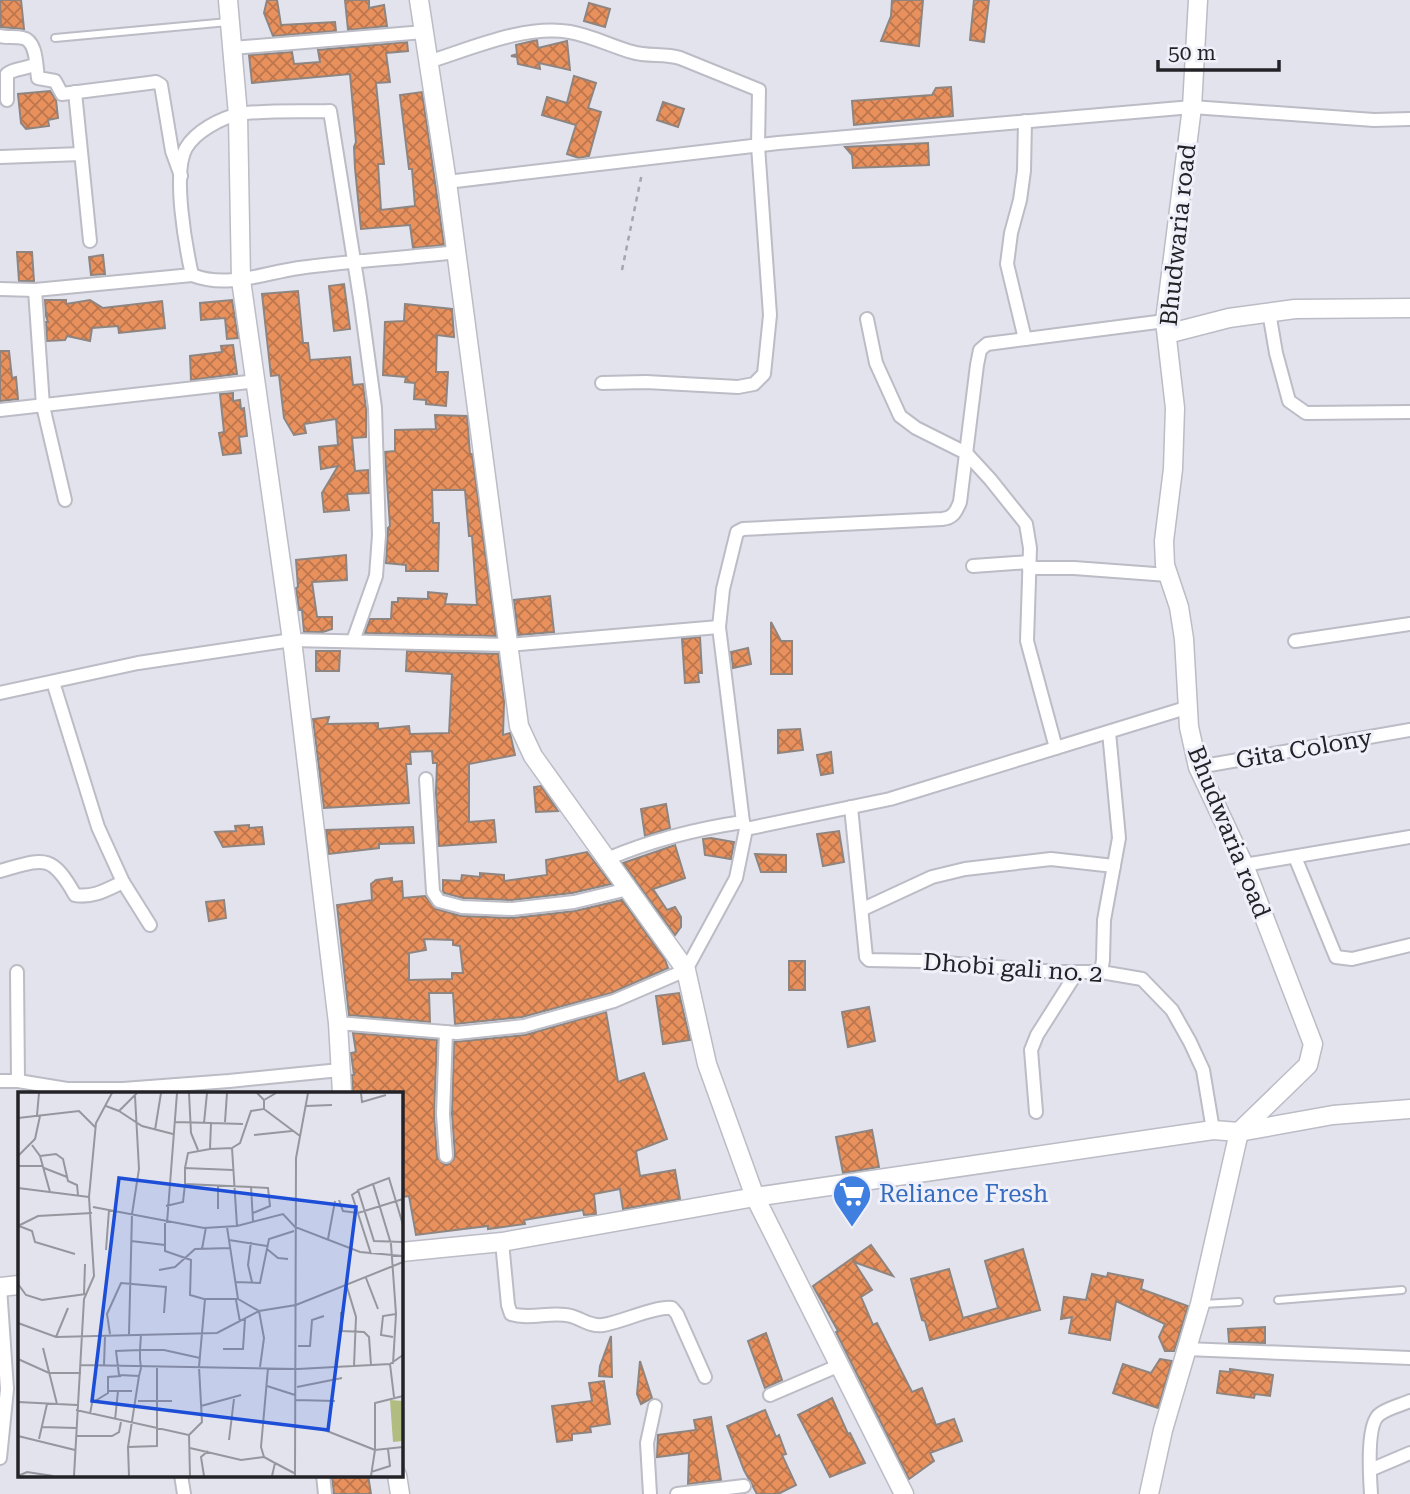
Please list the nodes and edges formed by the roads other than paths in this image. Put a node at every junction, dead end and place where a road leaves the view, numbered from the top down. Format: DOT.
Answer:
graph roads {
  1 [pos="228,0"];
  2 [pos="419,0"];
  3 [pos="1198,0"];
  4 [pos="230,21"];
  5 [pos="424,32"];
  6 [pos="0,36"];
  7 [pos="55,38"];
  8 [pos="233,48"];
  9 [pos="428,62"];
  10 [pos="36,64"];
  11 [pos="75,92"];
  12 [pos="6,100"];
  13 [pos="1192,107"];
  14 [pos="238,114"];
  15 [pos="1410,119"];
  16 [pos="1025,121"];
  17 [pos="758,146"];
  18 [pos="81,155"];
  19 [pos="0,157"];
  20 [pos="181,176"];
  21 [pos="447,182"];
  22 [pos="90,241"];
  23 [pos="456,252"];
  24 [pos="353,264"];
  25 [pos="192,275"];
  26 [pos="242,280"];
  27 [pos="0,289"];
  28 [pos="35,290"];
  29 [pos="1410,308"];
  30 [pos="1269,313"];
  31 [pos="867,320"];
  32 [pos="1166,327"];
  33 [pos="1026,339"];
  34 [pos="257,382"];
  35 [pos="602,383"];
  36 [pos="43,407"];
  37 [pos="0,410"];
  38 [pos="1410,412"];
  39 [pos="966,453"];
  40 [pos="65,500"];
  41 [pos="1029,565"];
  42 [pos="973,566"];
  43 [pos="1168,575"];
  44 [pos="1410,624"];
  45 [pos="719,627"];
  46 [pos="292,640"];
  47 [pos="1295,640"];
  48 [pos="353,641"];
  49 [pos="507,645"];
  50 [pos="53,682"];
  51 [pos="0,693"];
  52 [pos="1189,707"];
  53 [pos="1410,730"];
  54 [pos="1109,732"];
  55 [pos="1056,748"];
  56 [pos="1198,768"];
  57 [pos="426,779"];
  58 [pos="851,807"];
  59 [pos="745,825"];
  60 [pos="1410,837"];
  61 [pos="1295,857"];
  62 [pos="607,859"];
  63 [pos="1114,866"];
  64 [pos="1244,866"];
  65 [pos="0,871"];
  66 [pos="122,882"];
  67 [pos="628,889"];
  68 [pos="863,909"];
  69 [pos="150,925"];
  70 [pos="1410,944"];
  71 [pos="686,970"];
  72 [pos="17,972"];
  73 [pos="1077,972"];
  74 [pos="1101,972"];
  75 [pos="338,1023"];
  76 [pos="446,1032"];
  77 [pos="340,1070"];
  78 [pos="0,1081"];
  79 [pos="18,1081"];
  80 [pos="228,1087"];
  81 [pos="342,1092"];
  82 [pos="1410,1109"];
  83 [pos="1036,1112"];
  84 [pos="1213,1130"];
  85 [pos="1239,1132"];
  86 [pos="446,1156"];
  87 [pos="755,1197"];
  88 [pos="502,1242"];
  89 [pos="402,1252"];
  90 [pos="18,1285"];
  91 [pos="0,1287"];
  92 [pos="1402,1290"];
  93 [pos="1278,1300"];
  94 [pos="1239,1302"];
  95 [pos="1200,1304"];
  96 [pos="1186,1349"];
  97 [pos="1410,1357"];
  98 [pos="840,1365"];
  99 [pos="705,1377"];
  100 [pos="770,1395"];
  101 [pos="1410,1401"];
  102 [pos="655,1406"];
  103 [pos="1410,1453"];
  104 [pos="0,1458"];
  105 [pos="1370,1470"];
  106 [pos="181,1476"];
  107 [pos="323,1476"];
  108 [pos="397,1476"];
  109 [pos="744,1486"];
  110 [pos="184,1494"];
  111 [pos="325,1494"];
  112 [pos="400,1494"];
  113 [pos="650,1494"];
  114 [pos="677,1494"];
  115 [pos="904,1494"];
  116 [pos="1149,1494"];
  117 [pos="1371,1494"];
  1 -- 4 [label="street"];
  2 -- 5 [label="street"];
  3 -- 13 [label="street, Bhudwaria road"];
  4 -- 7 [label="lane"];
  4 -- 8 [label="street"];
  5 -- 8 [label="street"];
  5 -- 9 [label="street"];
  6 -- 10 [label="street"];
  8 -- 14 [label="street"];
  9 -- 17 [label="street"];
  9 -- 21 [label="street"];
  10 -- 11 [label="street"];
  10 -- 12 [label="street"];
  11 -- 18 [label="street"];
  11 -- 20 [label="street"];
  13 -- 15 [label="street"];
  13 -- 16 [label="street"];
  13 -- 32 [label="street, Bhudwaria road"];
  14 -- 20 [label="street"];
  14 -- 24 [label="street"];
  14 -- 26 [label="street"];
  16 -- 17 [label="street"];
  16 -- 33 [label="street"];
  17 -- 21 [label="street"];
  17 -- 35 [label="street"];
  18 -- 19 [label="street"];
  18 -- 22 [label="street"];
  20 -- 25 [label="street"];
  21 -- 23 [label="street"];
  23 -- 24 [label="street"];
  23 -- 49 [label="street"];
  24 -- 26 [label="street"];
  24 -- 48 [label="street"];
  25 -- 26 [label="street"];
  25 -- 28 [label="street"];
  26 -- 34 [label="street"];
  27 -- 28 [label="street"];
  28 -- 36 [label="street"];
  29 -- 30 [label="street"];
  30 -- 32 [label="street"];
  30 -- 38 [label="street"];
  31 -- 39 [label="street"];
  32 -- 33 [label="street"];
  32 -- 43 [label="street, Bhudwaria road"];
  33 -- 39 [label="street"];
  34 -- 36 [label="street"];
  34 -- 46 [label="street"];
  36 -- 37 [label="street"];
  36 -- 40 [label="street"];
  39 -- 41 [label="street"];
  39 -- 45 [label="street"];
  41 -- 42 [label="street"];
  41 -- 43 [label="street"];
  41 -- 55 [label="street"];
  43 -- 52 [label="street, Bhudwaria road"];
  44 -- 47 [label="street"];
  45 -- 49 [label="street"];
  45 -- 59 [label="street"];
  46 -- 48 [label="street"];
  46 -- 50 [label="street"];
  46 -- 75 [label="street"];
  48 -- 49 [label="street"];
  49 -- 62 [label="street"];
  50 -- 51 [label="street"];
  50 -- 66 [label="street"];
  52 -- 54 [label="street"];
  52 -- 56 [label="street, Bhudwaria road"];
  53 -- 56 [label="street, Gita Colony"];
  54 -- 55 [label="street"];
  54 -- 63 [label="street"];
  55 -- 58 [label="street"];
  56 -- 64 [label="street, Bhudwaria road"];
  57 -- 67 [label="street"];
  58 -- 59 [label="street"];
  58 -- 68 [label="street, Dhobi gali no. 2"];
  59 -- 62 [label="street"];
  59 -- 71 [label="street"];
  60 -- 61 [label="street"];
  61 -- 64 [label="street"];
  61 -- 70 [label="street"];
  62 -- 67 [label="street"];
  63 -- 68 [label="street"];
  63 -- 74 [label="street"];
  64 -- 85 [label="street, Bhudwaria road"];
  65 -- 66 [label="street"];
  66 -- 69 [label="street"];
  67 -- 71 [label="street"];
  68 -- 73 [label="street, Dhobi gali no. 2"];
  71 -- 76 [label="street"];
  71 -- 87 [label="street"];
  72 -- 79 [label="street"];
  73 -- 74 [label="street, Dhobi gali no. 2"];
  73 -- 83 [label="street"];
  74 -- 84 [label="street, Dhobi gali no. 2"];
  75 -- 76 [label="street"];
  75 -- 77 [label="street"];
  76 -- 86 [label="street"];
  77 -- 80 [label="street"];
  77 -- 81 [label="street"];
  78 -- 79 [label="street"];
  79 -- 80 [label="street"];
  82 -- 85 [label="street"];
  84 -- 85 [label="street"];
  84 -- 87 [label="street"];
  85 -- 95 [label="street"];
  87 -- 88 [label="street"];
  87 -- 98 [label="street"];
  88 -- 89 [label="street"];
  88 -- 99 [label="street"];
  90 -- 91 [label="street"];
  91 -- 104 [label="street"];
  92 -- 93 [label="lane"];
  94 -- 95 [label="lane"];
  95 -- 96 [label="street"];
  96 -- 97 [label="street"];
  96 -- 116 [label="street"];
  98 -- 100 [label="street"];
  98 -- 115 [label="street"];
  101 -- 105 [label="street"];
  102 -- 113 [label="street"];
  103 -- 105 [label="street"];
  105 -- 117 [label="street"];
  106 -- 110 [label="street"];
  107 -- 111 [label="street"];
  108 -- 112 [label="street"];
  109 -- 114 [label="street"];
}
